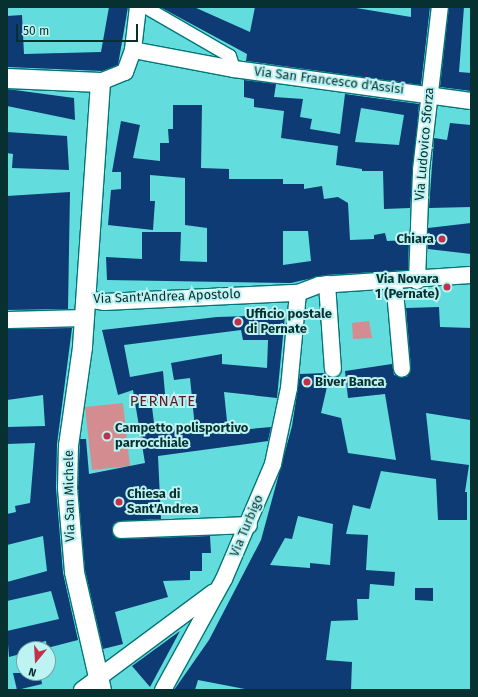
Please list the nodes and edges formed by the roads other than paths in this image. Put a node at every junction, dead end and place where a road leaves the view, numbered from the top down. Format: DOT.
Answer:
graph roads {
  1 [pos="138,7"];
  2 [pos="146,7"];
  3 [pos="440,7"];
  4 [pos="133,50"];
  5 [pos="234,69"];
  6 [pos="7,78"];
  7 [pos="100,82"];
  8 [pos="428,94"];
  9 [pos="471,100"];
  10 [pos="471,275"];
  11 [pos="394,280"];
  12 [pos="417,281"];
  13 [pos="327,284"];
  14 [pos="298,293"];
  15 [pos="86,299"];
  16 [pos="85,318"];
  17 [pos="7,320"];
  18 [pos="334,369"];
  19 [pos="402,369"];
  20 [pos="249,525"];
  21 [pos="121,530"];
  22 [pos="217,590"];
  23 [pos="100,683"];
  24 [pos="82,690"];
  25 [pos="163,690"];
  1 -- 4 [label="street"];
  2 -- 5 [label="street"];
  3 -- 8 [label="street, Via Ludovico Sforza"];
  4 -- 5 [label="street, Via San Francesco d'Assisi"];
  4 -- 7 [label="street"];
  5 -- 8 [label="street, Via San Francesco d'Assisi"];
  6 -- 7 [label="street"];
  7 -- 15 [label="street, Via Sant'Andrea Apostolo"];
  8 -- 9 [label="street, Via San Francesco d'Assisi"];
  8 -- 12 [label="street, Via Ludovico Sforza"];
  10 -- 12 [label="street, Via Sant'Andrea Apostolo"];
  11 -- 12 [label="street, Via Sant'Andrea Apostolo"];
  11 -- 13 [label="street, Via Sant'Andrea Apostolo"];
  11 -- 19 [label="street"];
  13 -- 14 [label="street, Via Sant'Andrea Apostolo"];
  13 -- 18 [label="street"];
  14 -- 15 [label="street, Via Sant'Andrea Apostolo"];
  14 -- 20 [label="street, Via Turbigo"];
  15 -- 16 [label="street, Via San Michele"];
  16 -- 17 [label="street"];
  16 -- 23 [label="street, Via San Michele"];
  20 -- 21 [label="street"];
  20 -- 22 [label="street, Via Turbigo"];
  22 -- 23 [label="street, Via Turbigo"];
  22 -- 25 [label="street"];
  23 -- 24 [label="street, Via Turbigo"];
}
